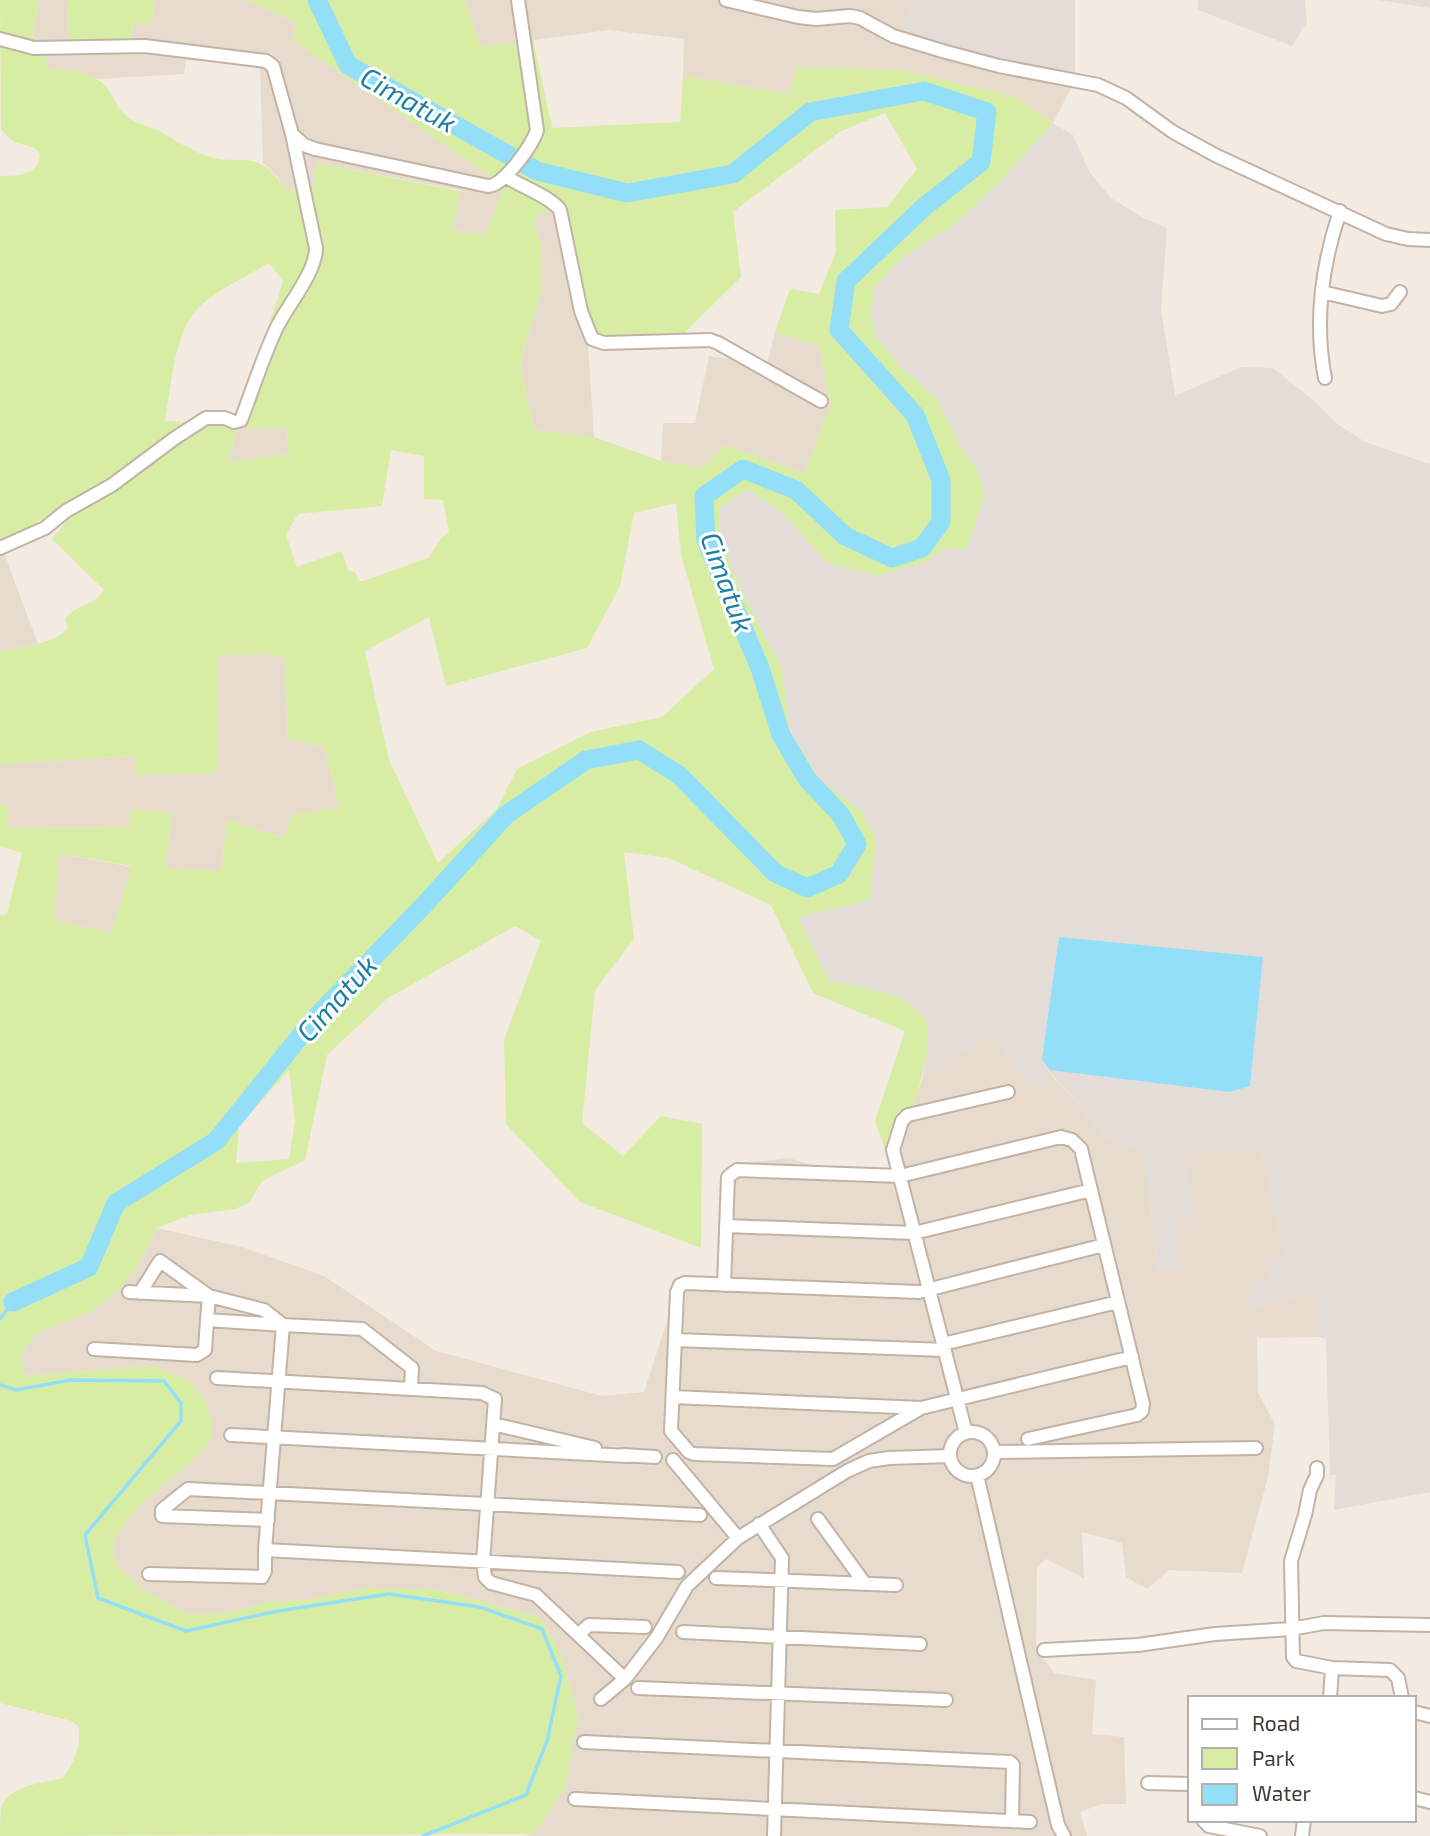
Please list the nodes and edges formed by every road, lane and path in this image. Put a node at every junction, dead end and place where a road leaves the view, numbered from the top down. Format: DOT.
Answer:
graph roads {
  1 [pos="518,0"];
  2 [pos="726,0"];
  3 [pos="0,40"];
  4 [pos="292,134"];
  5 [pos="507,173"];
  6 [pos="1340,211"];
  7 [pos="1430,240"];
  8 [pos="1322,292"];
  9 [pos="1400,292"];
  10 [pos="1325,378"];
  11 [pos="821,401"];
  12 [pos="0,548"];
  13 [pos="1008,1092"];
  14 [pos="900,1176"];
  15 [pos="1091,1190"];
  16 [pos="726,1226"];
  17 [pos="914,1233"];
  18 [pos="1104,1245"];
  19 [pos="724,1284"];
  20 [pos="929,1289"];
  21 [pos="209,1296"];
  22 [pos="1118,1302"];
  23 [pos="207,1320"];
  24 [pos="283,1325"];
  25 [pos="675,1340"];
  26 [pos="944,1347"];
  27 [pos="94,1349"];
  28 [pos="1132,1357"];
  29 [pos="217,1378"];
  30 [pos="279,1382"];
  31 [pos="411,1389"];
  32 [pos="673,1397"];
  33 [pos="958,1400"];
  34 [pos="922,1408"];
  35 [pos="493,1424"];
  36 [pos="966,1433"];
  37 [pos="230,1435"];
  38 [pos="274,1437"];
  39 [pos="1028,1439"];
  40 [pos="1256,1448"];
  41 [pos="491,1449"];
  42 [pos="994,1452"];
  43 [pos="950,1455"];
  44 [pos="628,1456"];
  45 [pos="655,1457"];
  46 [pos="673,1460"];
  47 [pos="1317,1468"];
  48 [pos="977,1475"];
  49 [pos="270,1493"];
  50 [pos="487,1504"];
  51 [pos="700,1516"];
  52 [pos="818,1519"];
  53 [pos="268,1520"];
  54 [pos="759,1524"];
  55 [pos="738,1538"];
  56 [pos="265,1550"];
  57 [pos="483,1562"];
  58 [pos="678,1572"];
  59 [pos="149,1574"];
  60 [pos="716,1578"];
  61 [pos="783,1581"];
  62 [pos="865,1584"];
  63 [pos="896,1585"];
  64 [pos="1430,1625"];
  65 [pos="645,1627"];
  66 [pos="1292,1629"];
  67 [pos="683,1632"];
  68 [pos="579,1634"];
  69 [pos="781,1637"];
  70 [pos="920,1644"];
  71 [pos="1044,1650"];
  72 [pos="1332,1668"];
  73 [pos="625,1679"];
  74 [pos="638,1688"];
  75 [pos="779,1694"];
  76 [pos="1329,1696"];
  77 [pos="1402,1696"];
  78 [pos="601,1699"];
  79 [pos="946,1700"];
  80 [pos="584,1742"];
  81 [pos="777,1751"];
  82 [pos="1148,1783"];
  83 [pos="1188,1784"];
  84 [pos="575,1799"];
  85 [pos="775,1809"];
  86 [pos="1012,1821"];
  87 [pos="1030,1822"];
  88 [pos="1205,1822"];
  89 [pos="774,1836"];
  90 [pos="1064,1836"];
  91 [pos="1260,1836"];
  1 -- 5 [label="street"];
  2 -- 6 [label="street"];
  3 -- 4 [label="street"];
  4 -- 5 [label="street"];
  4 -- 12 [label="street"];
  5 -- 11 [label="street"];
  6 -- 7 [label="street"];
  6 -- 8 [label="street"];
  8 -- 9 [label="street"];
  8 -- 10 [label="street"];
  13 -- 14 [label="street"];
  14 -- 15 [label="street"];
  14 -- 16 [label="street"];
  14 -- 17 [label="street"];
  15 -- 17 [label="street"];
  15 -- 18 [label="street"];
  16 -- 17 [label="street"];
  16 -- 19 [label="street"];
  17 -- 20 [label="street"];
  18 -- 20 [label="street"];
  18 -- 22 [label="street"];
  19 -- 20 [label="street"];
  19 -- 25 [label="street"];
  20 -- 26 [label="street"];
  21 -- 21 [label="street"];
  21 -- 23 [label="street"];
  21 -- 24 [label="street"];
  22 -- 26 [label="street"];
  22 -- 28 [label="street"];
  23 -- 24 [label="street"];
  23 -- 27 [label="street"];
  24 -- 30 [label="street"];
  24 -- 31 [label="street"];
  25 -- 26 [label="street"];
  25 -- 32 [label="street"];
  26 -- 33 [label="street"];
  28 -- 33 [label="street"];
  28 -- 39 [label="street"];
  29 -- 30 [label="street"];
  30 -- 31 [label="street"];
  30 -- 38 [label="street"];
  31 -- 35 [label="street"];
  32 -- 34 [label="street"];
  32 -- 34 [label="street"];
  33 -- 34 [label="street"];
  33 -- 36 [label="street"];
  35 -- 41 [label="street"];
  35 -- 44 [label="street"];
  36 -- 42 [label="street"];
  36 -- 43 [label="street"];
  37 -- 38 [label="street"];
  38 -- 41 [label="street"];
  38 -- 49 [label="street"];
  40 -- 42 [label="street"];
  41 -- 44 [label="street"];
  41 -- 50 [label="street"];
  42 -- 48 [label="street"];
  43 -- 48 [label="street"];
  43 -- 54 [label="street"];
  44 -- 45 [label="street"];
  46 -- 55 [label="street"];
  47 -- 66 [label="street"];
  48 -- 90 [label="street"];
  49 -- 50 [label="street"];
  49 -- 53 [label="street"];
  49 -- 53 [label="street"];
  50 -- 51 [label="street"];
  50 -- 57 [label="street"];
  52 -- 62 [label="street"];
  53 -- 56 [label="street"];
  54 -- 55 [label="street"];
  54 -- 61 [label="street"];
  55 -- 73 [label="street"];
  56 -- 57 [label="street"];
  56 -- 59 [label="street"];
  57 -- 58 [label="street"];
  57 -- 68 [label="street"];
  60 -- 61 [label="street"];
  61 -- 62 [label="street"];
  61 -- 69 [label="street"];
  62 -- 63 [label="street"];
  64 -- 66 [label="street"];
  65 -- 68 [label="street"];
  66 -- 71 [label="street"];
  66 -- 72 [label="street"];
  67 -- 69 [label="street"];
  68 -- 73 [label="street"];
  69 -- 70 [label="street"];
  69 -- 75 [label="street"];
  72 -- 76 [label="street"];
  72 -- 77 [label="street"];
  73 -- 78 [label="street"];
  74 -- 75 [label="street"];
  75 -- 79 [label="street"];
  75 -- 81 [label="street"];
  80 -- 81 [label="street"];
  81 -- 85 [label="street"];
  81 -- 86 [label="street"];
  82 -- 83 [label="street"];
  84 -- 85 [label="street"];
  85 -- 86 [label="street"];
  85 -- 89 [label="street"];
  86 -- 87 [label="street"];
  88 -- 91 [label="street"];
}
